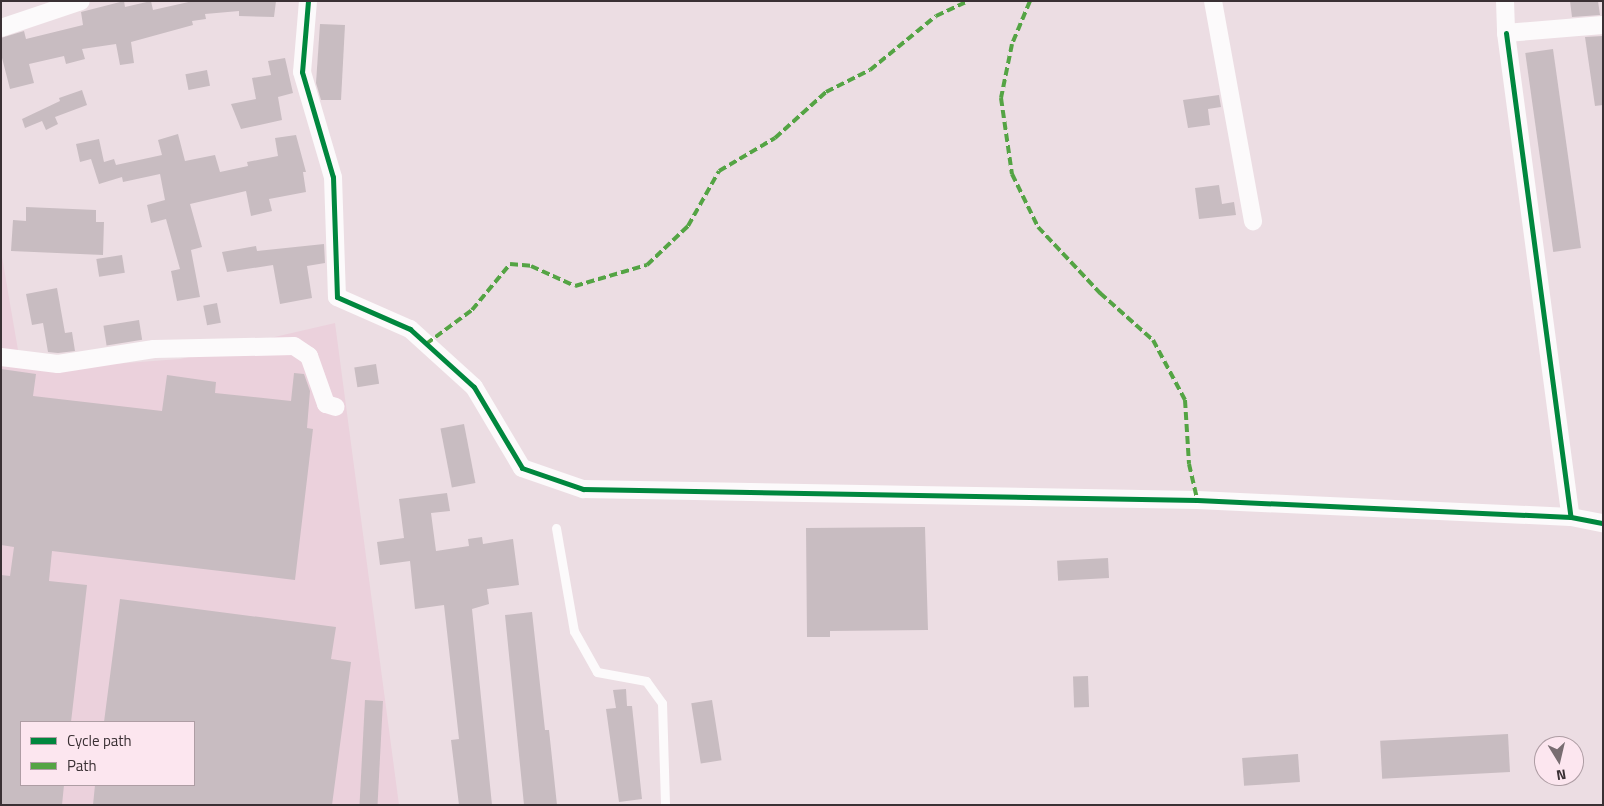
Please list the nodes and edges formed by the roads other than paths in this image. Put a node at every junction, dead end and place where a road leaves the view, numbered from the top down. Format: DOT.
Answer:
graph roads {
  1 [pos="81,1"];
  2 [pos="308,1"];
  3 [pos="1213,1"];
  4 [pos="1505,1"];
  5 [pos="1603,25"];
  6 [pos="1,28"];
  7 [pos="1506,33"];
  8 [pos="1253,221"];
  9 [pos="1,357"];
  10 [pos="336,407"];
  11 [pos="1571,517"];
  12 [pos="1603,523"];
  13 [pos="556,528"];
  14 [pos="665,805"];
  1 -- 6 [label="street"];
  2 -- 11 [label="street"];
  3 -- 8 [label="street"];
  4 -- 7 [label="street"];
  5 -- 7 [label="street"];
  7 -- 11 [label="street"];
  9 -- 10 [label="street"];
  11 -- 12 [label="street"];
  13 -- 14 [label="lane"];
}
